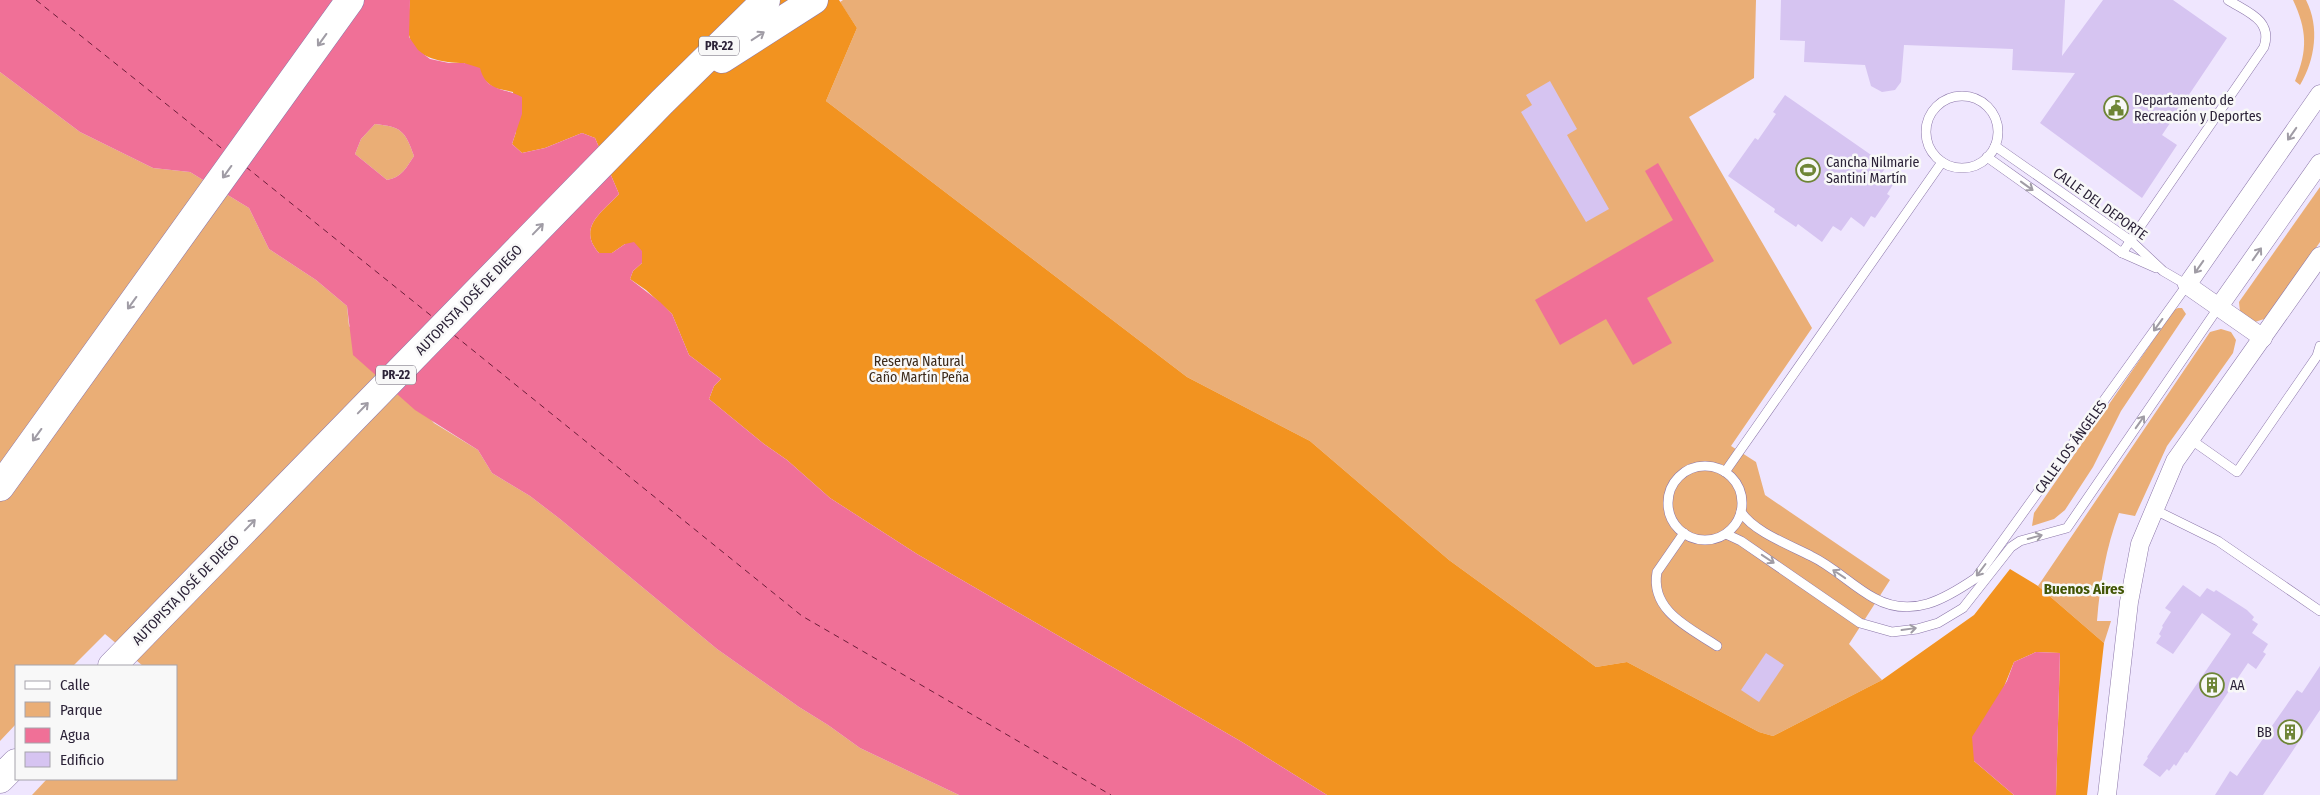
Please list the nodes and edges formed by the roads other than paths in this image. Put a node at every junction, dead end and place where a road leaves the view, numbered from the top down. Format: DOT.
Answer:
graph roads {
  1 [pos="350,0"];
  2 [pos="766,0"];
  3 [pos="814,0"];
  4 [pos="2228,0"];
  5 [pos="2320,94"];
  6 [pos="667,97"];
  7 [pos="1995,146"];
  8 [pos="1988,157"];
  9 [pos="1942,162"];
  10 [pos="2320,163"];
  11 [pos="2073,200"];
  12 [pos="2064,213"];
  13 [pos="2131,240"];
  14 [pos="2122,253"];
  15 [pos="2320,256"];
  16 [pos="2163,271"];
  17 [pos="2187,285"];
  18 [pos="2218,308"];
  19 [pos="2262,338"];
  20 [pos="2320,346"];
  21 [pos="2190,440"];
  22 [pos="1725,472"];
  23 [pos="0,487"];
  24 [pos="2155,510"];
  25 [pos="1741,512"];
  26 [pos="1684,534"];
  27 [pos="1726,534"];
  28 [pos="2320,610"];
  29 [pos="1717,646"];
  30 [pos="121,657"];
  31 [pos="15,763"];
  32 [pos="0,779"];
  33 [pos="2107,795"];
  1 -- 23 [label="highway, one-way"];
  2 -- 6 [label="highway, AUTOPISTA JOSÉ DE DIEGO / PR-22"];
  6 -- 3 [label="highway, one-way"];
  4 -- 13 [label="lane"];
  5 -- 17 [label="street, CALLE LOS ÁNGELES, one-way"];
  30 -- 6 [label="highway, AUTOPISTA JOSÉ DE DIEGO / PR-22, one-way"];
  7 -- 8 [label="lane"];
  7 -- 9 [label="lane"];
  7 -- 11 [label="lane, CALLE DEL DEPORTE"];
  8 -- 9 [label="lane"];
  8 -- 12 [label="lane, one-way"];
  9 -- 22 [label="lane"];
  18 -- 10 [label="street, one-way"];
  11 -- 12 [label="lane"];
  11 -- 13 [label="lane, CALLE DEL DEPORTE"];
  12 -- 14 [label="lane"];
  13 -- 14 [label="lane"];
  13 -- 16 [label="lane, CALLE DEL DEPORTE"];
  14 -- 16 [label="lane"];
  15 -- 19 [label="street"];
  16 -- 17 [label="lane, CALLE DEL DEPORTE"];
  17 -- 18 [label="street"];
  17 -- 25 [label="lane, CALLE LOS ÁNGELES, one-way"];
  18 -- 19 [label="street"];
  27 -- 18 [label="lane, one-way"];
  19 -- 21 [label="street"];
  20 -- 21 [label="lane"];
  21 -- 24 [label="street"];
  22 -- 25 [label="lane"];
  22 -- 26 [label="lane"];
  24 -- 28 [label="lane"];
  24 -- 33 [label="street"];
  25 -- 27 [label="lane"];
  26 -- 27 [label="lane"];
  26 -- 29 [label="lane"];
  31 -- 32 [label="highway"];
}
